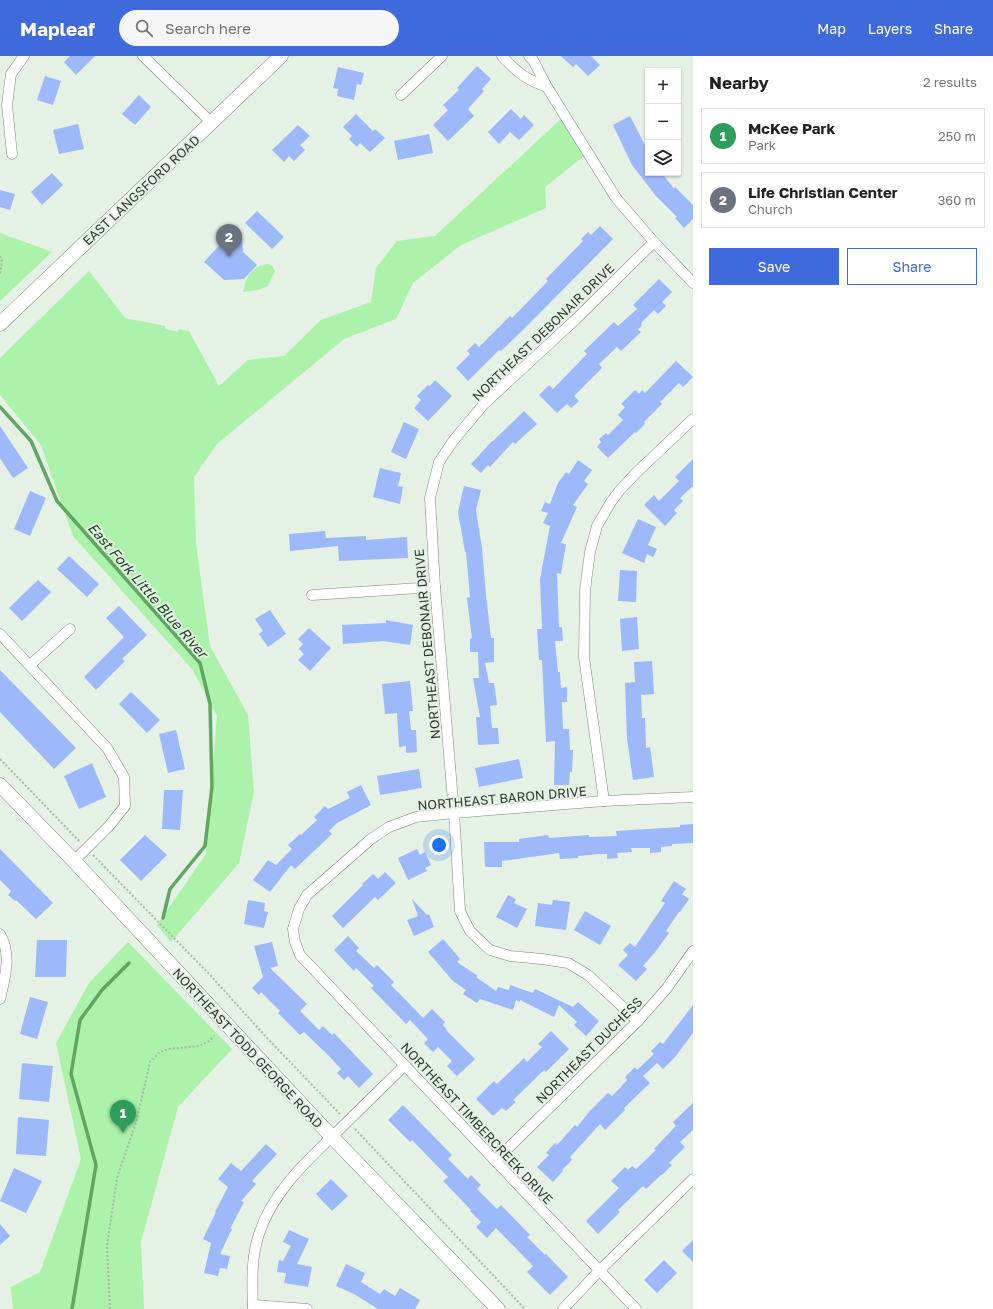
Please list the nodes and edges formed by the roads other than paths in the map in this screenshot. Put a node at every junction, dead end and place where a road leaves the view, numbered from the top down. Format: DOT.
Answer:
graph roads {
  1 [pos="24,56"];
  2 [pos="143,56"];
  3 [pos="281,56"];
  4 [pos="442,56"];
  5 [pos="502,56"];
  6 [pos="529,56"];
  7 [pos="547,87"];
  8 [pos="401,95"];
  9 [pos="212,123"];
  10 [pos="12,154"];
  11 [pos="654,242"];
  12 [pos="693,283"];
  13 [pos="0,324"];
  14 [pos="693,419"];
  15 [pos="435,587"];
  16 [pos="312,595"];
  17 [pos="70,629"];
  18 [pos="0,634"];
  19 [pos="30,665"];
  20 [pos="0,785"];
  21 [pos="693,797"];
  22 [pos="604,801"];
  23 [pos="454,813"];
  24 [pos="74,861"];
  25 [pos="0,934"];
  26 [pos="693,951"];
  27 [pos="300,955"];
  28 [pos="0,999"];
  29 [pos="638,1021"];
  30 [pos="405,1065"];
  31 [pos="332,1136"];
  32 [pos="495,1161"];
  33 [pos="693,1179"];
  34 [pos="599,1271"];
  35 [pos="253,1307"];
  36 [pos="307,1309"];
  37 [pos="498,1309"];
  38 [pos="563,1309"];
  39 [pos="636,1309"];
  1 -- 10 [label="street"];
  2 -- 9 [label="street"];
  3 -- 9 [label="main road, EAST LANGSFORD ROAD"];
  4 -- 8 [label="street"];
  5 -- 7 [label="street"];
  6 -- 7 [label="street"];
  7 -- 11 [label="street"];
  9 -- 13 [label="main road, EAST LANGSFORD ROAD"];
  11 -- 12 [label="street"];
  11 -- 15 [label="street, NORTHEAST DEBONAIR DRIVE"];
  14 -- 22 [label="street"];
  15 -- 16 [label="street"];
  15 -- 23 [label="street, NORTHEAST DEBONAIR DRIVE"];
  17 -- 19 [label="street"];
  18 -- 19 [label="street"];
  19 -- 24 [label="street"];
  20 -- 24 [label="main road, NORTHEAST TODD GEORGE ROAD"];
  21 -- 22 [label="street, NORTHEAST BARON DRIVE"];
  22 -- 23 [label="street, NORTHEAST BARON DRIVE"];
  23 -- 27 [label="street, NORTHEAST BARON DRIVE"];
  23 -- 29 [label="street, NORTHEAST DEBONAIR DRIVE"];
  24 -- 31 [label="main road, NORTHEAST TODD GEORGE ROAD"];
  25 -- 28 [label="street"];
  26 -- 29 [label="street, NORTHEAST DUCHESS"];
  27 -- 30 [label="street, NORTHEAST TIMBERCREEK DRIVE"];
  29 -- 32 [label="street, NORTHEAST DUCHESS"];
  30 -- 31 [label="street"];
  30 -- 32 [label="street, NORTHEAST TIMBERCREEK DRIVE"];
  31 -- 35 [label="street"];
  31 -- 37 [label="main road, NORTHEAST TODD GEORGE ROAD"];
  32 -- 34 [label="street, NORTHEAST TIMBERCREEK DRIVE"];
  33 -- 34 [label="street"];
  34 -- 38 [label="street"];
  34 -- 39 [label="street, NORTHEAST TIMBERCREEK DRIVE"];
  35 -- 36 [label="street"];
}
